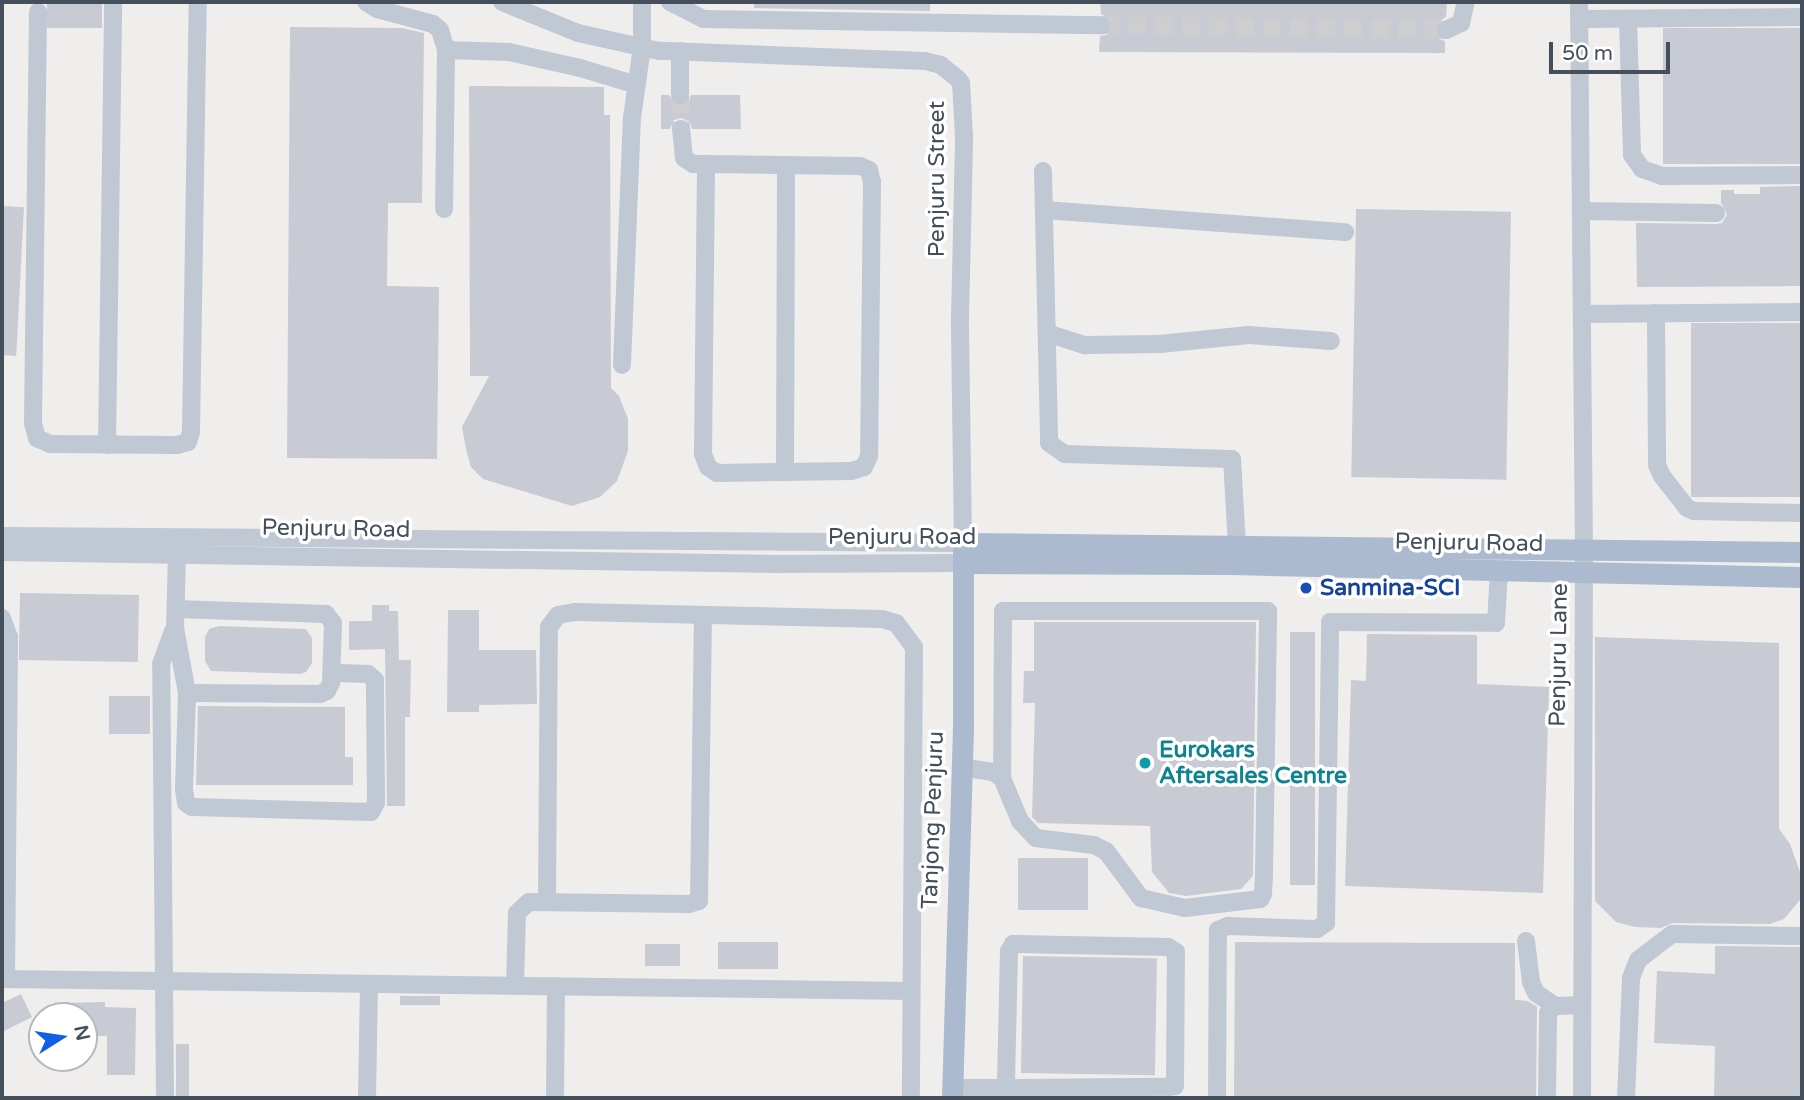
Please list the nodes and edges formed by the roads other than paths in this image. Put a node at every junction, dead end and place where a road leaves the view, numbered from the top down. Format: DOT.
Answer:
graph roads {
  1 [pos="113,2"];
  2 [pos="198,2"];
  3 [pos="366,2"];
  4 [pos="502,2"];
  5 [pos="642,2"];
  6 [pos="670,2"];
  7 [pos="1466,2"];
  8 [pos="1579,10"];
  9 [pos="38,12"];
  10 [pos="1802,17"];
  11 [pos="1628,19"];
  12 [pos="1101,25"];
  13 [pos="1446,30"];
  14 [pos="651,49"];
  15 [pos="446,50"];
  16 [pos="680,51"];
  17 [pos="637,85"];
  18 [pos="680,95"];
  19 [pos="681,129"];
  20 [pos="706,164"];
  21 [pos="786,165"];
  22 [pos="1043,171"];
  23 [pos="1802,174"];
  24 [pos="444,209"];
  25 [pos="1044,210"];
  26 [pos="1582,211"];
  27 [pos="1716,213"];
  28 [pos="1345,232"];
  29 [pos="1802,312"];
  30 [pos="1656,313"];
  31 [pos="1582,314"];
  32 [pos="1047,333"];
  33 [pos="1331,341"];
  34 [pos="622,365"];
  35 [pos="107,445"];
  36 [pos="785,472"];
  37 [pos="1802,513"];
  38 [pos="2,536"];
  39 [pos="1237,546"];
  40 [pos="2,552"];
  41 [pos="1802,552"];
  42 [pos="177,553"];
  43 [pos="964,553"];
  44 [pos="1584,560"];
  45 [pos="1499,571"];
  46 [pos="1802,577"];
  47 [pos="176,608"];
  48 [pos="703,615"];
  49 [pos="2,618"];
  50 [pos="175,628"];
  51 [pos="332,673"];
  52 [pos="187,693"];
  53 [pos="961,767"];
  54 [pos="1002,778"];
  55 [pos="547,901"];
  56 [pos="1802,936"];
  57 [pos="1526,941"];
  58 [pos="4,979"];
  59 [pos="165,981"];
  60 [pos="369,984"];
  61 [pos="515,985"];
  62 [pos="556,986"];
  63 [pos="912,991"];
  64 [pos="1581,1005"];
  65 [pos="1555,1006"];
  66 [pos="1006,1088"];
  67 [pos="952,1093"];
  68 [pos="165,1098"];
  69 [pos="367,1098"];
  70 [pos="555,1098"];
  71 [pos="911,1098"];
  72 [pos="1217,1098"];
  73 [pos="1547,1098"];
  74 [pos="1582,1098"];
  75 [pos="1626,1098"];
  1 -- 35 [label="street"];
  2 -- 35 [label="street"];
  3 -- 15 [label="street"];
  4 -- 14 [label="street"];
  5 -- 14 [label="street"];
  6 -- 12 [label="street"];
  7 -- 13 [label="street"];
  8 -- 11 [label="street"];
  8 -- 26 [label="street, Penjuru Lane"];
  9 -- 35 [label="street"];
  10 -- 11 [label="street"];
  11 -- 23 [label="street"];
  14 -- 16 [label="street, Penjuru Street"];
  14 -- 17 [label="street"];
  15 -- 17 [label="street"];
  15 -- 24 [label="street"];
  16 -- 18 [label="street"];
  16 -- 43 [label="street, Penjuru Street"];
  17 -- 34 [label="street"];
  19 -- 20 [label="street"];
  20 -- 21 [label="street"];
  20 -- 36 [label="street"];
  21 -- 36 [label="street"];
  21 -- 36 [label="street"];
  22 -- 25 [label="street"];
  25 -- 28 [label="street"];
  25 -- 32 [label="street"];
  26 -- 27 [label="street"];
  26 -- 31 [label="street, Penjuru Lane"];
  29 -- 30 [label="street"];
  30 -- 31 [label="street"];
  30 -- 37 [label="street"];
  31 -- 44 [label="street, Penjuru Lane"];
  32 -- 33 [label="street"];
  32 -- 39 [label="street"];
  38 -- 43 [label="street, Penjuru Road"];
  39 -- 43 [label="main road, Penjuru Road"];
  39 -- 44 [label="main road, Penjuru Road"];
  40 -- 42 [label="street, Penjuru Road"];
  41 -- 44 [label="main road, Penjuru Road"];
  42 -- 43 [label="street, Penjuru Road"];
  42 -- 47 [label="street"];
  43 -- 45 [label="main road, Penjuru Road"];
  43 -- 53 [label="main road, Tanjong Penjuru"];
  44 -- 45 [label="main road, Penjuru Road"];
  44 -- 46 [label="main road, Penjuru Road"];
  44 -- 64 [label="street, Penjuru Lane"];
  45 -- 72 [label="street"];
  47 -- 50 [label="street"];
  47 -- 51 [label="street"];
  48 -- 55 [label="street"];
  48 -- 55 [label="street"];
  48 -- 63 [label="street"];
  49 -- 58 [label="street"];
  50 -- 52 [label="street"];
  50 -- 59 [label="street"];
  51 -- 52 [label="street"];
  51 -- 52 [label="street"];
  53 -- 54 [label="street"];
  53 -- 67 [label="main road, Tanjong Penjuru"];
  54 -- 54 [label="street"];
  55 -- 61 [label="street"];
  56 -- 75 [label="street"];
  57 -- 65 [label="street"];
  58 -- 59 [label="street"];
  59 -- 60 [label="street"];
  59 -- 68 [label="street"];
  60 -- 61 [label="street"];
  60 -- 69 [label="street"];
  61 -- 62 [label="street"];
  62 -- 63 [label="street"];
  62 -- 70 [label="street"];
  63 -- 71 [label="street"];
  64 -- 65 [label="street"];
  64 -- 74 [label="street, Penjuru Lane"];
  65 -- 73 [label="street"];
  66 -- 66 [label="street"];
  66 -- 67 [label="street"];
}
